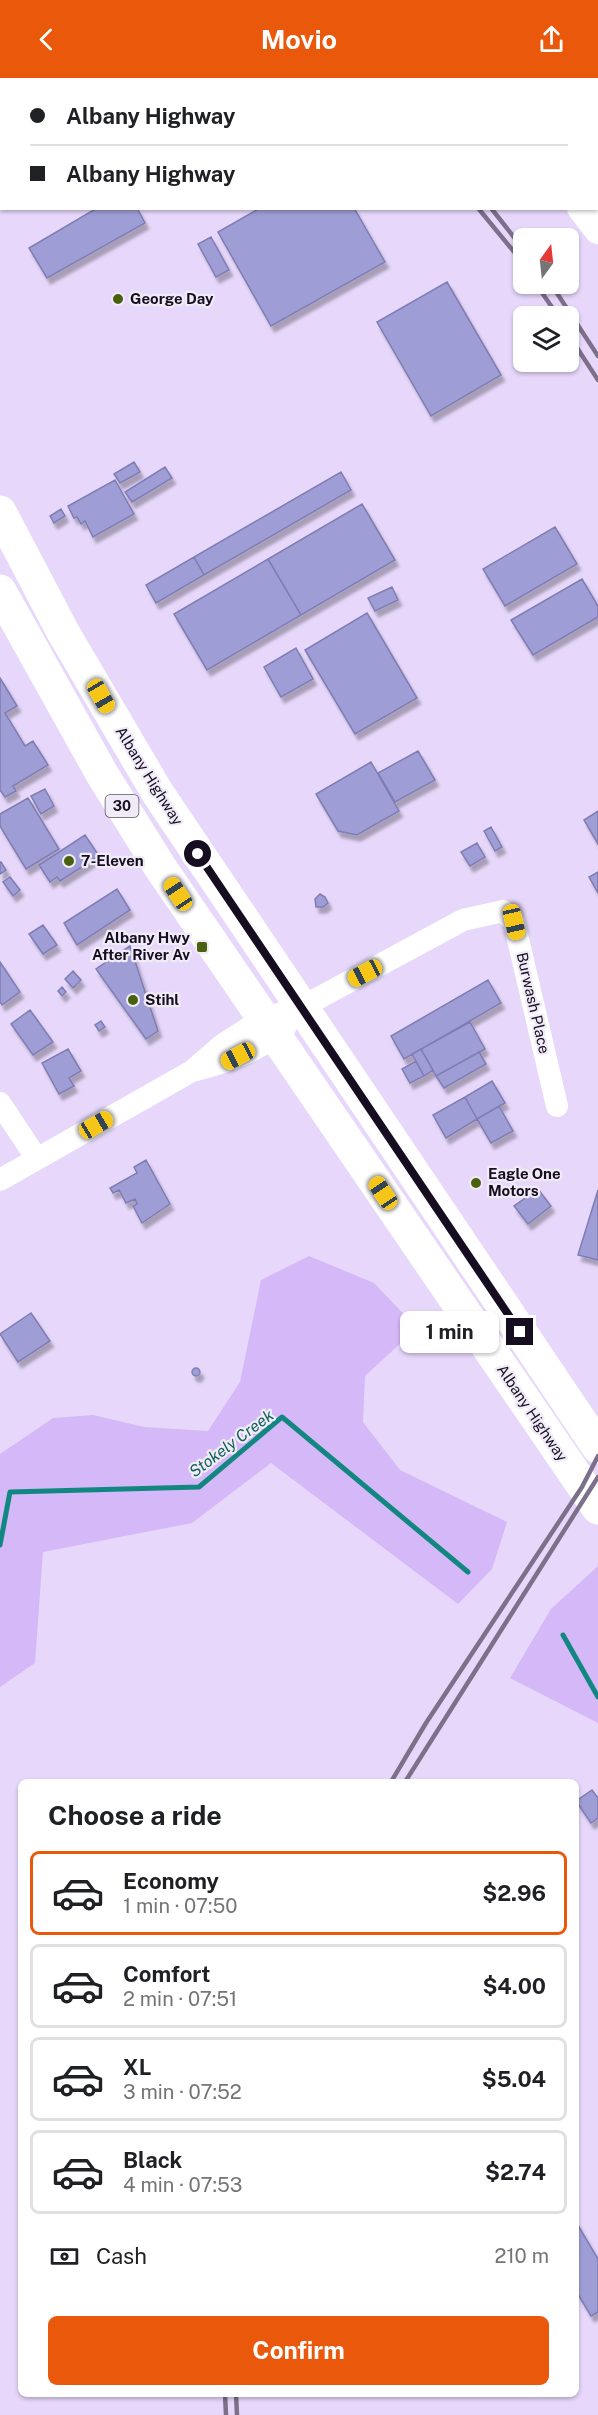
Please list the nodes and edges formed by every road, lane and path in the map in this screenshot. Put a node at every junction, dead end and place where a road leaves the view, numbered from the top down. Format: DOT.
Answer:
graph roads {
  1 [pos="583,210"];
  2 [pos="598,230"];
  3 [pos="0,512"];
  4 [pos="0,591"];
  5 [pos="73,647"];
  6 [pos="41,666"];
  7 [pos="302,1007"];
  8 [pos="270,1028"];
  9 [pos="0,1103"];
  10 [pos="556,1106"];
  11 [pos="37,1159"];
  12 [pos="0,1180"];
  13 [pos="546,1369"];
  14 [pos="518,1390"];
  15 [pos="598,1447"];
  16 [pos="598,1508"];
  1 -- 2 [label="main road"];
  3 -- 5 [label="highway, Albany Highway / 30"];
  4 -- 6 [label="highway, Albany Highway / 30"];
  5 -- 6 [label="highway"];
  5 -- 7 [label="highway, Albany Highway / 30"];
  6 -- 8 [label="highway, Albany Highway / 30"];
  7 -- 8 [label="street"];
  7 -- 10 [label="street, Burwash Place"];
  7 -- 13 [label="highway, Albany Highway / 30"];
  8 -- 11 [label="street"];
  8 -- 14 [label="highway, Albany Highway / 30"];
  9 -- 11 [label="street"];
  11 -- 12 [label="street"];
  13 -- 14 [label="highway"];
  13 -- 15 [label="highway, Albany Highway / 30"];
  14 -- 16 [label="highway, Albany Highway / 30"];
}
